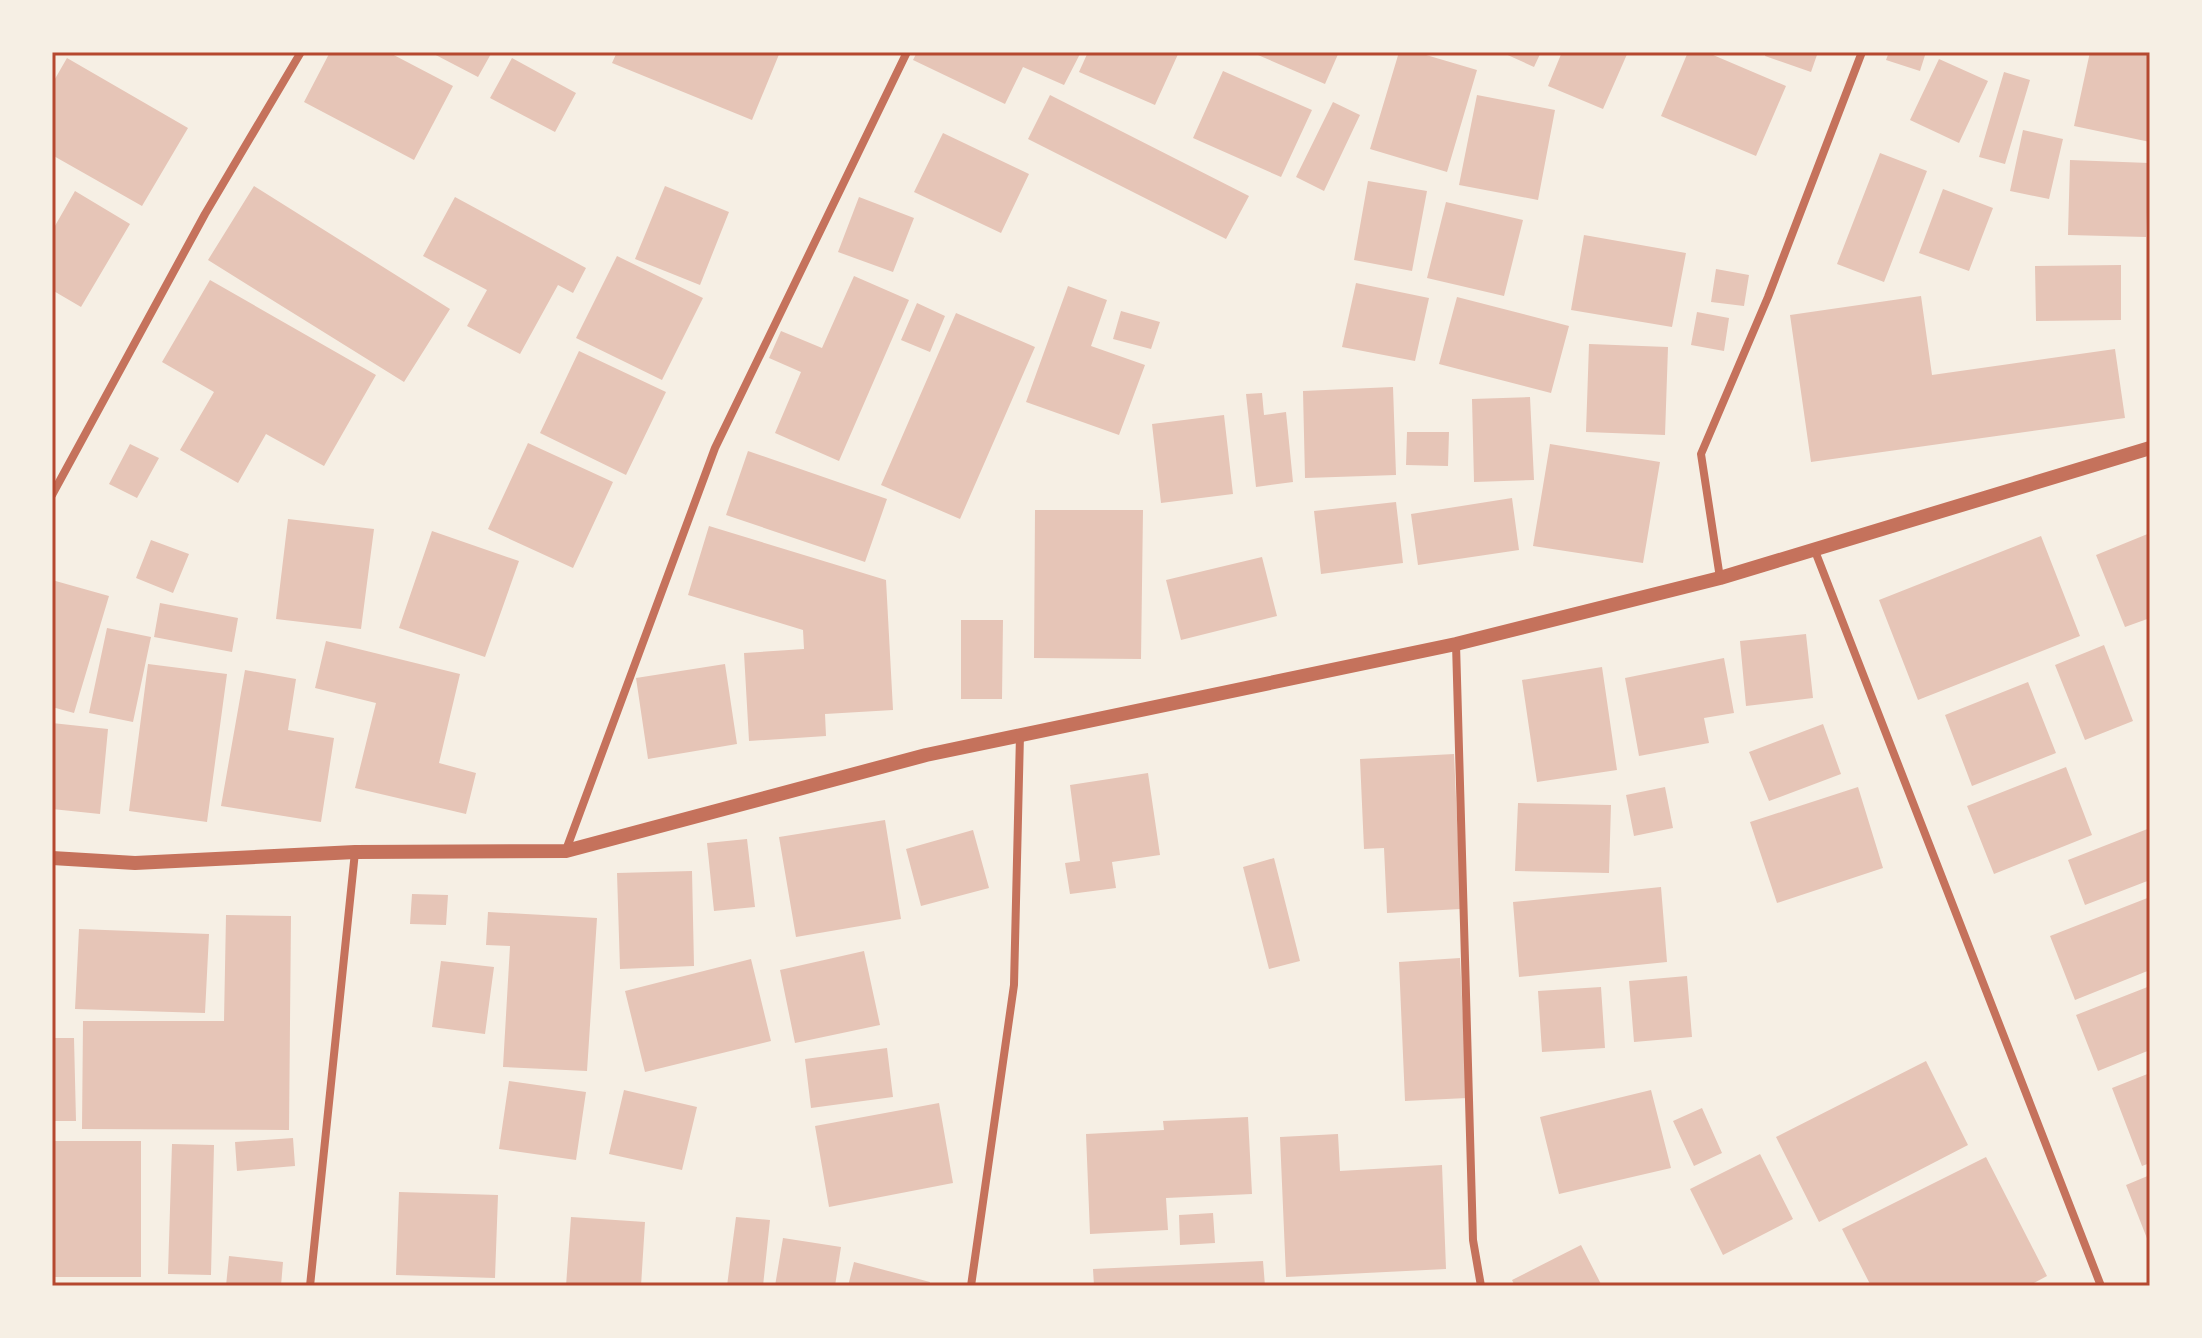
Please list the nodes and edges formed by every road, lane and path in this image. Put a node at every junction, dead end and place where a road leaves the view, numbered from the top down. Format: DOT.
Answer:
graph roads {
  1 [pos="301,52"];
  2 [pos="907,52"];
  3 [pos="1862,52"];
  4 [pos="2150,448"];
  5 [pos="52,495"];
  6 [pos="1815,551"];
  7 [pos="1720,578"];
  8 [pos="1456,644"];
  9 [pos="1020,735"];
  10 [pos="566,851"];
  11 [pos="355,852"];
  12 [pos="52,858"];
  13 [pos="310,1286"];
  14 [pos="971,1286"];
  15 [pos="1481,1286"];
  16 [pos="2101,1286"];
  1 -- 5 [label="street"];
  2 -- 10 [label="street"];
  3 -- 7 [label="street"];
  4 -- 6 [label="street"];
  6 -- 7 [label="street"];
  6 -- 16 [label="street"];
  7 -- 8 [label="street"];
  8 -- 9 [label="street"];
  8 -- 15 [label="street"];
  9 -- 10 [label="street"];
  9 -- 14 [label="street"];
  10 -- 11 [label="street"];
  11 -- 12 [label="street"];
  11 -- 13 [label="street"];
}
